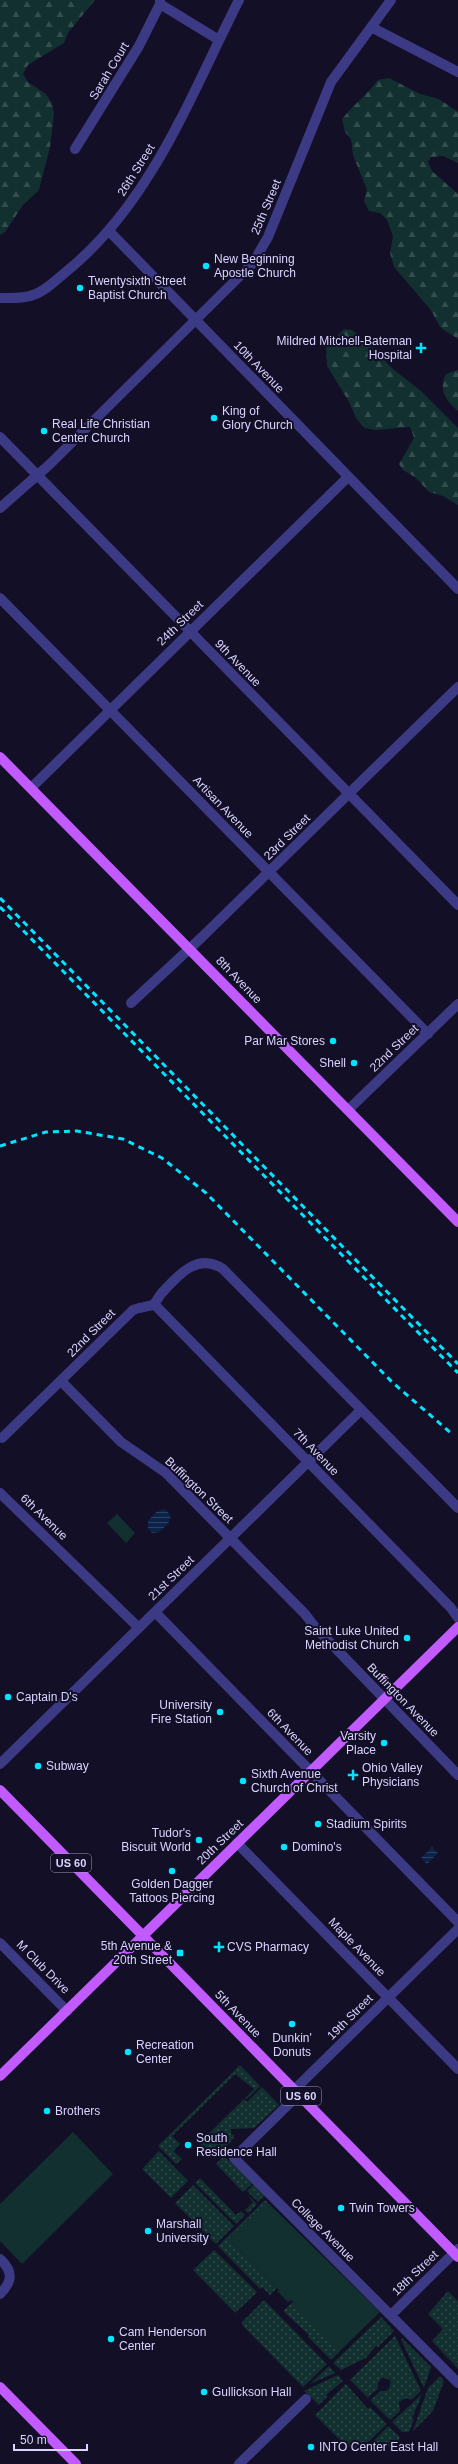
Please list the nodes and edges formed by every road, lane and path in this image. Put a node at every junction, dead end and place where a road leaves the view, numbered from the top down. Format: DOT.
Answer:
graph roads {
  1 [pos="239,0"];
  2 [pos="391,0"];
  3 [pos="160,2"];
  4 [pos="371,27"];
  5 [pos="219,40"];
  6 [pos="458,72"];
  7 [pos="75,149"];
  8 [pos="110,231"];
  9 [pos="0,298"];
  10 [pos="196,320"];
  11 [pos="0,437"];
  12 [pos="37,475"];
  13 [pos="348,477"];
  14 [pos="0,508"];
  15 [pos="458,589"];
  16 [pos="0,598"];
  17 [pos="190,632"];
  18 [pos="458,687"];
  19 [pos="110,710"];
  20 [pos="0,756"];
  21 [pos="31,788"];
  22 [pos="348,794"];
  23 [pos="269,872"];
  24 [pos="458,905"];
  25 [pos="189,948"];
  26 [pos="131,1003"];
  27 [pos="458,1004"];
  28 [pos="428,1034"];
  29 [pos="348,1110"];
  30 [pos="458,1222"];
  31 [pos="154,1304"];
  32 [pos="61,1381"];
  33 [pos="361,1410"];
  34 [pos="2,1438"];
  35 [pos="308,1462"];
  36 [pos="0,1493"];
  37 [pos="458,1508"];
  38 [pos="230,1538"];
  39 [pos="155,1612"];
  40 [pos="458,1618"];
  41 [pos="138,1627"];
  42 [pos="458,1627"];
  43 [pos="384,1700"];
  44 [pos="0,1764"];
  45 [pos="310,1772"];
  46 [pos="458,1775"];
  47 [pos="0,1790"];
  48 [pos="237,1843"];
  49 [pos="458,1922"];
  50 [pos="458,1929"];
  51 [pos="143,1936"];
  52 [pos="0,1943"];
  53 [pos="388,1997"];
  54 [pos="67,2011"];
  55 [pos="458,2069"];
  56 [pos="0,2076"];
  57 [pos="297,2092"];
  58 [pos="457,2253"];
  59 [pos="0,2259"];
  60 [pos="0,2294"];
  61 [pos="391,2315"];
  62 [pos="458,2383"];
  63 [pos="0,2387"];
  64 [pos="306,2400"];
  65 [pos="76,2464"];
  66 [pos="239,2464"];
  1 -- 5 [label="street, 26th Street"];
  2 -- 4 [label="street, 25th Street"];
  3 -- 5 [label="street"];
  3 -- 7 [label="street, Sarah Court"];
  4 -- 6 [label="street"];
  4 -- 10 [label="street, 25th Street"];
  5 -- 8 [label="street, 26th Street"];
  8 -- 9 [label="street, 26th Street"];
  8 -- 10 [label="street, 10th Avenue"];
  10 -- 12 [label="street, 25th Street"];
  10 -- 13 [label="street, 10th Avenue"];
  11 -- 12 [label="street, 9th Avenue"];
  12 -- 14 [label="street, 25th Street"];
  12 -- 17 [label="street, 9th Avenue"];
  13 -- 15 [label="street, 10th Avenue"];
  13 -- 17 [label="street, 24th Street"];
  16 -- 19 [label="street, Artisan Avenue"];
  17 -- 19 [label="street, 24th Street"];
  17 -- 22 [label="street, 9th Avenue"];
  18 -- 22 [label="street, 23rd Street"];
  19 -- 21 [label="street, 24th Street"];
  19 -- 23 [label="street, Artisan Avenue"];
  20 -- 21 [label="main road, 8th Avenue"];
  21 -- 25 [label="main road, 8th Avenue"];
  22 -- 23 [label="street, 23rd Street"];
  22 -- 24 [label="street, 9th Avenue"];
  23 -- 25 [label="street, 23rd Street"];
  23 -- 28 [label="street, Artisan Avenue"];
  25 -- 26 [label="street, 23rd Street"];
  25 -- 29 [label="main road, 8th Avenue"];
  27 -- 28 [label="street, 22nd Street"];
  28 -- 29 [label="street, 22nd Street"];
  29 -- 30 [label="main road, 8th Avenue"];
  31 -- 32 [label="street, 22nd Street"];
  31 -- 33 [label="street"];
  31 -- 35 [label="street, 7th Avenue"];
  32 -- 34 [label="street, 22nd Street"];
  32 -- 38 [label="street, Buffington Street"];
  33 -- 35 [label="street, 21st Street"];
  33 -- 37 [label="street"];
  35 -- 38 [label="street, 21st Street"];
  35 -- 40 [label="street, 7th Avenue"];
  36 -- 41 [label="street, 6th Avenue"];
  38 -- 39 [label="street, 21st Street"];
  38 -- 43 [label="street, Buffington Avenue"];
  39 -- 41 [label="street, 21st Street"];
  39 -- 45 [label="street, 6th Avenue"];
  41 -- 44 [label="street, 21st Street"];
  42 -- 43 [label="main road, 20th Street"];
  43 -- 45 [label="main road, 20th Street"];
  43 -- 46 [label="street, Buffington Avenue"];
  45 -- 48 [label="main road, 20th Street"];
  45 -- 49 [label="street, 6th Avenue"];
  47 -- 51 [label="main road, 5th Avenue / US 60"];
  48 -- 51 [label="main road, 20th Street"];
  48 -- 53 [label="street, Maple Avenue"];
  50 -- 53 [label="street, 19th Street"];
  51 -- 54 [label="main road, 20th Street"];
  51 -- 57 [label="main road, 5th Avenue / US 60"];
  52 -- 54 [label="street, M Club Drive"];
  53 -- 55 [label="street, Maple Avenue"];
  53 -- 57 [label="street, 19th Street"];
  54 -- 56 [label="main road, 20th Street"];
  57 -- 58 [label="main road, 5th Avenue / US 60"];
  57 -- 61 [label="street, College Avenue"];
  58 -- 61 [label="street, 18th Street"];
  59 -- 60 [label="street"];
  61 -- 62 [label="street, College Avenue"];
  63 -- 65 [label="main road"];
  64 -- 66 [label="street"];
}
